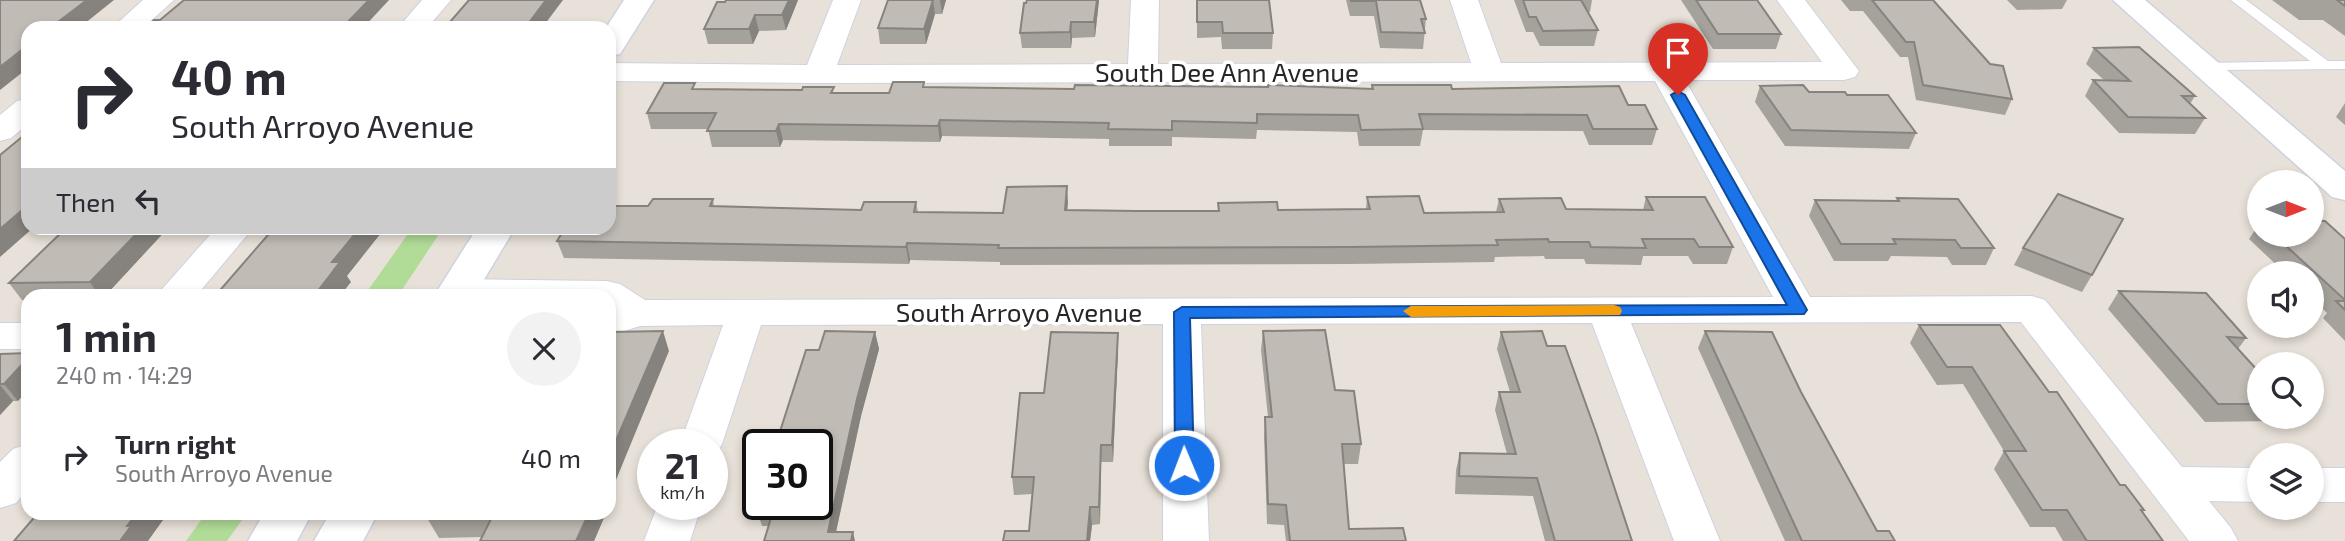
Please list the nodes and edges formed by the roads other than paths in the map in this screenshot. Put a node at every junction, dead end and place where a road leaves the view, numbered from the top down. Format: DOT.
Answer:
graph roads {
  1 [pos="160,0"];
  2 [pos="437,0"];
  3 [pos="639,0"];
  4 [pos="847,0"];
  5 [pos="1145,0"];
  6 [pos="1464,0"];
  7 [pos="1791,0"];
  8 [pos="2128,0"];
  9 [pos="2238,0"];
  10 [pos="134,21"];
  11 [pos="418,21"];
  12 [pos="616,36"];
  13 [pos="2324,65"];
  14 [pos="2345,65"];
  15 [pos="2205,67"];
  16 [pos="616,72"];
  17 [pos="1489,72"];
  18 [pos="1665,72"];
  19 [pos="1143,73"];
  20 [pos="818,74"];
  21 [pos="21,114"];
  22 [pos="0,131"];
  23 [pos="2345,189"];
  24 [pos="229,235"];
  25 [pos="492,235"];
  26 [pos="181,289"];
  27 [pos="458,289"];
  28 [pos="1799,310"];
  29 [pos="1607,311"];
  30 [pos="1182,312"];
  31 [pos="746,314"];
  32 [pos="623,318"];
  33 [pos="0,336"];
  34 [pos="21,336"];
  35 [pos="706,429"];
  36 [pos="21,468"];
  37 [pos="2170,484"];
  38 [pos="2247,485"];
  39 [pos="2324,485"];
  40 [pos="2345,485"];
  41 [pos="0,491"];
  42 [pos="285,520"];
  43 [pos="351,520"];
  44 [pos="674,520"];
  45 [pos="272,541"];
  46 [pos="338,541"];
  47 [pos="667,541"];
  48 [pos="1186,541"];
  49 [pos="1697,541"];
  50 [pos="2215,541"];
  1 -- 10 [label="street"];
  2 -- 11 [label="street"];
  3 -- 12 [label="street"];
  4 -- 20 [label="street"];
  5 -- 19 [label="street"];
  6 -- 17 [label="street"];
  7 -- 18 [label="street, South Dee Ann Avenue"];
  8 -- 15 [label="street"];
  9 -- 13 [label="lane"];
  13 -- 14 [label="lane"];
  13 -- 15 [label="lane"];
  15 -- 23 [label="street"];
  16 -- 20 [label="street, South Dee Ann Avenue"];
  17 -- 18 [label="street, South Dee Ann Avenue"];
  17 -- 19 [label="street, South Dee Ann Avenue"];
  18 -- 28 [label="street"];
  19 -- 20 [label="street, South Dee Ann Avenue"];
  21 -- 22 [label="street"];
  24 -- 26 [label="street"];
  25 -- 27 [label="street"];
  28 -- 29 [label="street, South Arroyo Avenue"];
  28 -- 37 [label="street, South Arroyo Avenue"];
  29 -- 30 [label="street, South Arroyo Avenue"];
  29 -- 49 [label="street"];
  30 -- 31 [label="street, South Arroyo Avenue"];
  30 -- 48 [label="street"];
  31 -- 32 [label="street, South Arroyo Avenue"];
  31 -- 35 [label="street"];
  33 -- 34 [label="street"];
  36 -- 41 [label="street"];
  37 -- 38 [label="street"];
  37 -- 50 [label="street"];
  39 -- 40 [label="street"];
  42 -- 45 [label="street"];
  43 -- 46 [label="street"];
  44 -- 47 [label="street"];
}
